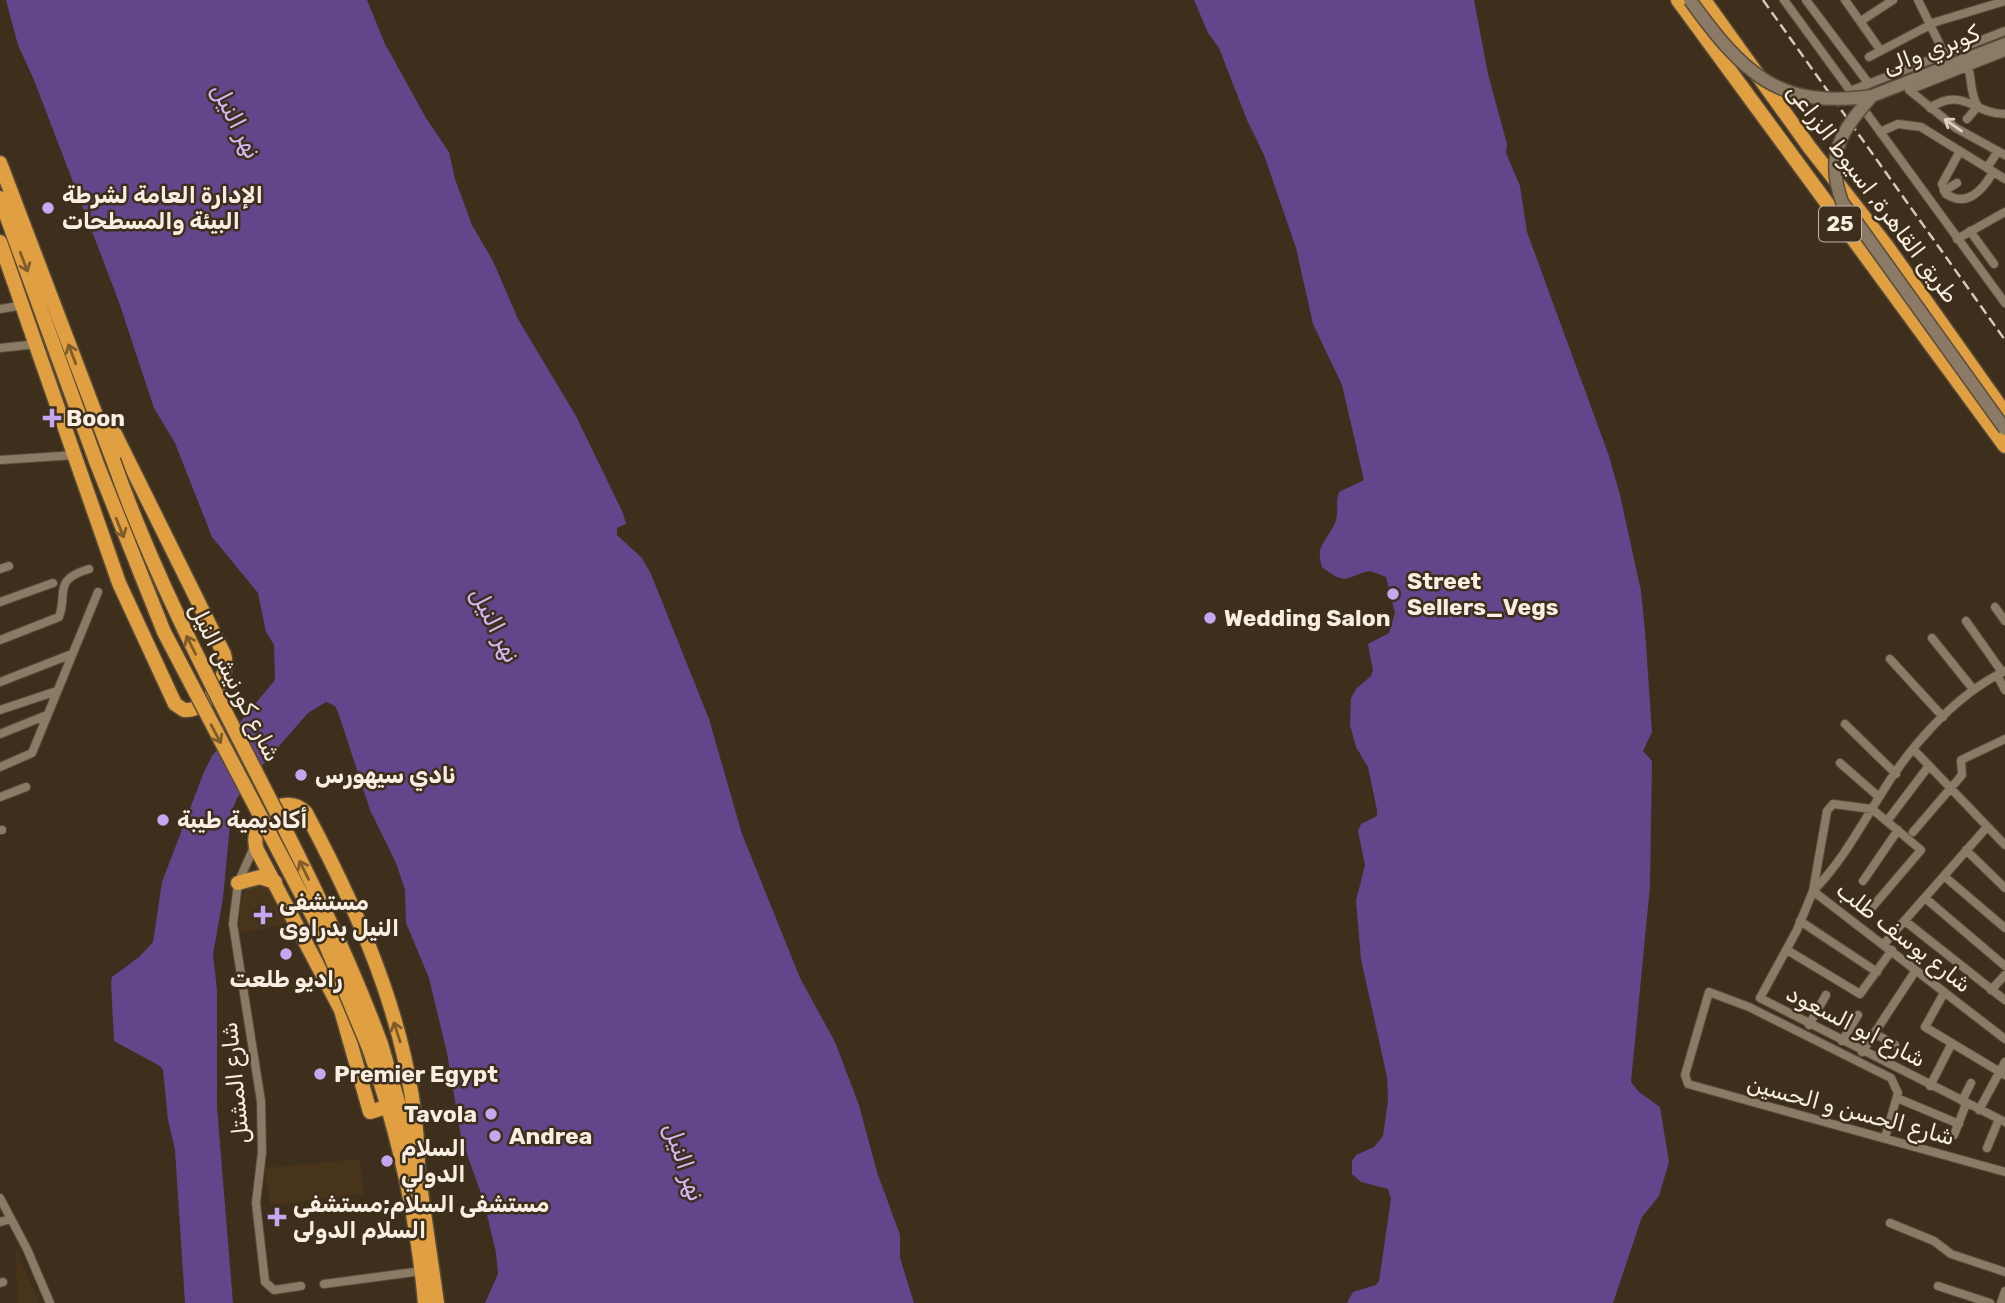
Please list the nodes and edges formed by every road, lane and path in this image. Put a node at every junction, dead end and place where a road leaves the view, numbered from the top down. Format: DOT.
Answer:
graph roads {
  1 [pos="1680,0"];
  2 [pos="1690,0"];
  3 [pos="1704,0"];
  4 [pos="1784,0"];
  5 [pos="1806,0"];
  6 [pos="1845,0"];
  7 [pos="1893,0"];
  8 [pos="1918,0"];
  9 [pos="2005,1"];
  10 [pos="1861,21"];
  11 [pos="1929,24"];
  12 [pos="2005,32"];
  13 [pos="2005,45"];
  14 [pos="1881,51"];
  15 [pos="2005,52"];
  16 [pos="1945,55"];
  17 [pos="1869,57"];
  18 [pos="1968,66"];
  19 [pos="1850,91"];
  20 [pos="1873,92"];
  21 [pos="1977,106"];
  22 [pos="1930,108"];
  23 [pos="1784,112"];
  24 [pos="2005,114"];
  25 [pos="1967,119"];
  26 [pos="1768,120"];
  27 [pos="1880,132"];
  28 [pos="1810,148"];
  29 [pos="1959,151"];
  30 [pos="2002,153"];
  31 [pos="1794,162"];
  32 [pos="0,163"];
  33 [pos="1990,170"];
  34 [pos="2005,179"];
  35 [pos="1957,183"];
  36 [pos="1945,192"];
  37 [pos="0,198"];
  38 [pos="1933,205"];
  39 [pos="2001,211"];
  40 [pos="1970,231"];
  41 [pos="1957,239"];
  42 [pos="0,242"];
  43 [pos="1994,264"];
  44 [pos="2005,303"];
  45 [pos="24,305"];
  46 [pos="0,309"];
  47 [pos="30,321"];
  48 [pos="51,334"];
  49 [pos="38,344"];
  50 [pos="0,348"];
  51 [pos="2005,414"];
  52 [pos="96,418"];
  53 [pos="2005,421"];
  54 [pos="2005,429"];
  55 [pos="2005,446"];
  56 [pos="76,455"];
  57 [pos="0,460"];
  58 [pos="9,566"];
  59 [pos="0,569"];
  60 [pos="89,569"];
  61 [pos="53,583"];
  62 [pos="98,592"];
  63 [pos="0,602"];
  64 [pos="1995,607"];
  65 [pos="1966,621"];
  66 [pos="2005,621"];
  67 [pos="1933,638"];
  68 [pos="0,640"];
  69 [pos="72,654"];
  70 [pos="1890,659"];
  71 [pos="2001,673"];
  72 [pos="0,682"];
  73 [pos="1973,689"];
  74 [pos="2005,690"];
  75 [pos="57,691"];
  76 [pos="0,710"];
  77 [pos="47,715"];
  78 [pos="1943,718"];
  79 [pos="1845,724"];
  80 [pos="0,734"];
  81 [pos="2005,739"];
  82 [pos="1915,751"];
  83 [pos="1840,763"];
  84 [pos="0,767"];
  85 [pos="1928,767"];
  86 [pos="1896,774"];
  87 [pos="26,787"];
  88 [pos="1950,789"];
  89 [pos="0,797"];
  90 [pos="1879,797"];
  91 [pos="1872,809"];
  92 [pos="1887,821"];
  93 [pos="1987,827"];
  94 [pos="1898,830"];
  95 [pos="1913,832"];
  96 [pos="255,845"];
  97 [pos="2005,845"];
  98 [pos="1966,850"];
  99 [pos="1944,876"];
  100 [pos="1863,881"];
  101 [pos="275,882"];
  102 [pos="238,883"];
  103 [pos="2005,888"];
  104 [pos="1812,891"];
  105 [pos="1925,898"];
  106 [pos="1869,911"];
  107 [pos="1800,921"];
  108 [pos="1905,921"];
  109 [pos="2005,928"];
  110 [pos="1884,944"];
  111 [pos="1787,950"];
  112 [pos="1892,950"];
  113 [pos="2005,966"];
  114 [pos="1916,970"];
  115 [pos="1877,972"];
  116 [pos="2005,975"];
  117 [pos="1992,989"];
  118 [pos="1944,993"];
  119 [pos="1826,995"];
  120 [pos="2005,1000"];
  121 [pos="1858,1015"];
  122 [pos="1810,1025"];
  123 [pos="1874,1033"];
  124 [pos="2003,1034"];
  125 [pos="1842,1041"];
  126 [pos="1952,1043"];
  127 [pos="1895,1045"];
  128 [pos="375,1046"];
  129 [pos="1862,1052"];
  130 [pos="2005,1062"];
  131 [pos="2002,1074"];
  132 [pos="1971,1083"];
  133 [pos="1930,1086"];
  134 [pos="1896,1098"];
  135 [pos="1964,1103"];
  136 [pos="389,1106"];
  137 [pos="1979,1110"];
  138 [pos="2002,1121"];
  139 [pos="1959,1124"];
  140 [pos="1954,1135"];
  141 [pos="1885,1138"];
  142 [pos="1987,1148"];
  143 [pos="418,1171"];
  144 [pos="2005,1172"];
  145 [pos="0,1198"];
  146 [pos="11,1219"];
  147 [pos="0,1222"];
  148 [pos="1890,1223"];
  149 [pos="422,1271"];
  150 [pos="2005,1272"];
  151 [pos="324,1284"];
  152 [pos="301,1286"];
  153 [pos="1938,1286"];
  154 [pos="2005,1291"];
  155 [pos="50,1303"];
  156 [pos="425,1303"];
  157 [pos="437,1303"];
  158 [pos="1990,1303"];
  159 [pos="2001,1303"];
  1 -- 20 [label="main road, كوبري والى, bridge"];
  1 -- 26 [label="highway, طريق القاهرة, اسيوط الزراعى / 25"];
  2 -- 20 [label="main road, كوبري والى, bridge"];
  3 -- 23 [label="highway, طريق القاهرة, اسيوط الزراعى / 25"];
  4 -- 19 [label="street"];
  5 -- 20 [label="street"];
  6 -- 10 [label="street"];
  7 -- 10 [label="street"];
  8 -- 11 [label="street"];
  9 -- 11 [label="street"];
  10 -- 14 [label="street"];
  11 -- 14 [label="street"];
  11 -- 16 [label="street"];
  12 -- 16 [label="street"];
  13 -- 20 [label="main road, كوبري والى"];
  14 -- 17 [label="street"];
  15 -- 18 [label="street"];
  16 -- 20 [label="street"];
  18 -- 21 [label="street"];
  18 -- 22 [label="street"];
  19 -- 20 [label="street"];
  19 -- 27 [label="street"];
  20 -- 53 [label="main road, كوبري والى, bridge"];
  20 -- 54 [label="main road, كوبري والى, bridge"];
  21 -- 22 [label="street"];
  21 -- 24 [label="street"];
  21 -- 25 [label="street"];
  30 -- 22 [label="street, one-way"];
  23 -- 26 [label="highway"];
  23 -- 28 [label="highway, طريق القاهرة, اسيوط الزراعى / 25"];
  26 -- 31 [label="highway, طريق القاهرة, اسيوط الزراعى / 25"];
  27 -- 29 [label="street"];
  27 -- 38 [label="street"];
  28 -- 31 [label="highway"];
  28 -- 51 [label="highway, طريق القاهرة, اسيوط الزراعى / 25"];
  29 -- 33 [label="street"];
  29 -- 36 [label="street"];
  30 -- 33 [label="street"];
  31 -- 55 [label="highway, طريق القاهرة, اسيوط الزراعى / 25"];
  52 -- 32 [label="highway, شارع كورنيش النيل, one-way"];
  33 -- 34 [label="street"];
  33 -- 36 [label="street"];
  35 -- 36 [label="street"];
  36 -- 38 [label="street"];
  37 -- 48 [label="highway, شارع كورنيش النيل, one-way"];
  38 -- 41 [label="street"];
  39 -- 40 [label="street"];
  40 -- 41 [label="street"];
  40 -- 43 [label="street"];
  41 -- 44 [label="street"];
  42 -- 45 [label="highway"];
  45 -- 46 [label="street"];
  45 -- 47 [label="highway"];
  47 -- 48 [label="highway"];
  47 -- 49 [label="highway"];
  48 -- 128 [label="highway, شارع كورنيش النيل, one-way, bridge"];
  49 -- 50 [label="street"];
  49 -- 56 [label="highway"];
  52 -- 56 [label="highway"];
  128 -- 52 [label="highway, شارع كورنيش النيل, one-way, bridge"];
  56 -- 57 [label="street"];
  58 -- 59 [label="street"];
  60 -- 68 [label="street"];
  61 -- 63 [label="street"];
  62 -- 69 [label="street"];
  64 -- 66 [label="street"];
  65 -- 71 [label="street"];
  67 -- 73 [label="street"];
  69 -- 72 [label="street"];
  69 -- 75 [label="street"];
  70 -- 78 [label="street"];
  71 -- 73 [label="street"];
  71 -- 74 [label="street"];
  73 -- 78 [label="street"];
  75 -- 76 [label="street"];
  75 -- 77 [label="street"];
  77 -- 80 [label="street"];
  77 -- 84 [label="street"];
  78 -- 82 [label="street"];
  79 -- 86 [label="street"];
  81 -- 88 [label="street"];
  82 -- 85 [label="street"];
  82 -- 86 [label="street"];
  83 -- 90 [label="street"];
  85 -- 88 [label="street"];
  85 -- 92 [label="street"];
  86 -- 90 [label="street"];
  87 -- 89 [label="street"];
  88 -- 93 [label="street"];
  88 -- 95 [label="street"];
  90 -- 91 [label="street"];
  91 -- 92 [label="street"];
  91 -- 104 [label="street"];
  91 -- 104 [label="street"];
  92 -- 94 [label="street"];
  93 -- 97 [label="street"];
  93 -- 98 [label="street"];
  94 -- 100 [label="street"];
  94 -- 106 [label="street"];
  96 -- 101 [label="highway"];
  96 -- 102 [label="street, شارع المشتل"];
  143 -- 96 [label="highway, one-way"];
  98 -- 99 [label="street"];
  98 -- 103 [label="street"];
  99 -- 105 [label="street"];
  99 -- 109 [label="street"];
  101 -- 102 [label="highway"];
  101 -- 136 [label="highway"];
  102 -- 152 [label="street, شارع المشتل"];
  104 -- 107 [label="street, شارع ابو السعود"];
  104 -- 110 [label="street, شارع يوسف طلب"];
  105 -- 108 [label="street"];
  105 -- 113 [label="street"];
  107 -- 111 [label="street, شارع ابو السعود"];
  107 -- 115 [label="street"];
  108 -- 110 [label="street"];
  108 -- 117 [label="street"];
  110 -- 112 [label="street, شارع يوسف طلب"];
  111 -- 115 [label="street"];
  111 -- 122 [label="street, شارع ابو السعود"];
  112 -- 114 [label="street, شارع يوسف طلب"];
  112 -- 115 [label="street"];
  114 -- 118 [label="street, شارع يوسف طلب"];
  114 -- 123 [label="street"];
  116 -- 117 [label="street"];
  117 -- 120 [label="street"];
  118 -- 124 [label="street, شارع يوسف طلب"];
  118 -- 126 [label="street"];
  119 -- 122 [label="street"];
  121 -- 125 [label="street"];
  122 -- 125 [label="street, شارع ابو السعود"];
  123 -- 127 [label="street"];
  123 -- 129 [label="street"];
  125 -- 129 [label="street, شارع ابو السعود"];
  126 -- 131 [label="street"];
  126 -- 133 [label="street"];
  128 -- 136 [label="highway, شارع كورنيش النيل"];
  128 -- 143 [label="highway, شارع كورنيش النيل"];
  129 -- 133 [label="street, شارع ابو السعود"];
  130 -- 131 [label="street"];
  131 -- 137 [label="street"];
  132 -- 135 [label="street"];
  133 -- 135 [label="street, شارع ابو السعود"];
  134 -- 139 [label="street"];
  134 -- 141 [label="street"];
  134 -- 141 [label="street, شارع الحسن و الحسين"];
  135 -- 137 [label="street, شارع ابو السعود"];
  135 -- 139 [label="street"];
  136 -- 149 [label="highway, شارع كورنيش النيل"];
  137 -- 138 [label="street, شارع ابو السعود"];
  138 -- 142 [label="street"];
  139 -- 140 [label="street"];
  141 -- 144 [label="street, شارع الحسن و الحسين"];
  143 -- 157 [label="highway, شارع كورنيش النيل"];
  145 -- 146 [label="street"];
  146 -- 147 [label="street"];
  146 -- 155 [label="street"];
  148 -- 150 [label="street"];
  149 -- 151 [label="street"];
  149 -- 156 [label="highway, شارع كورنيش النيل"];
  153 -- 158 [label="street"];
  154 -- 159 [label="street"];
}
